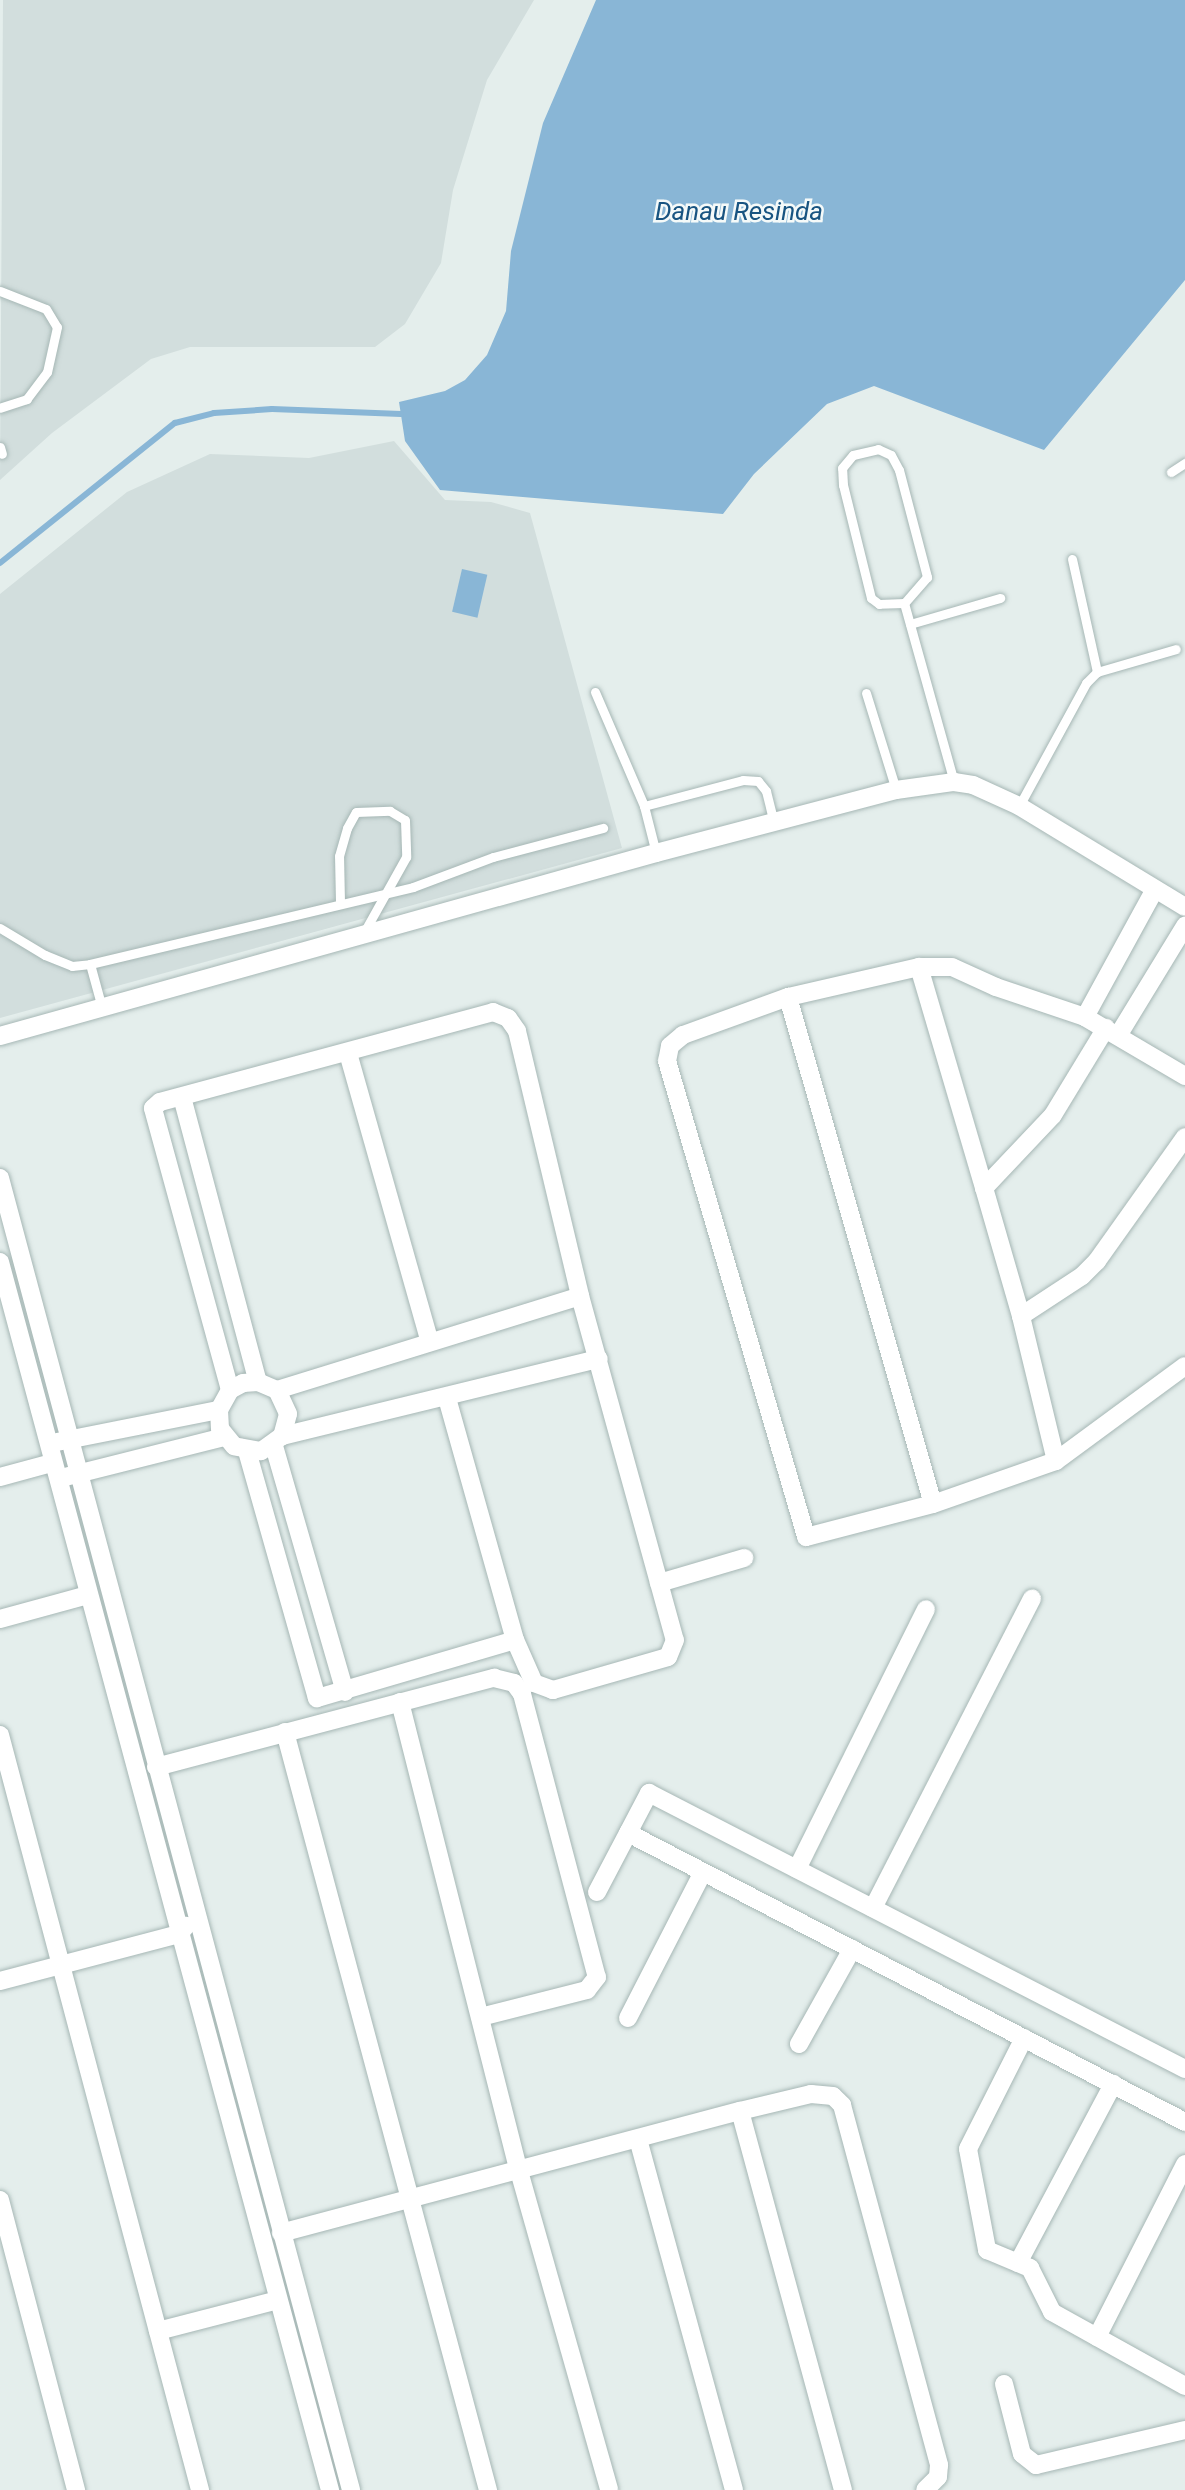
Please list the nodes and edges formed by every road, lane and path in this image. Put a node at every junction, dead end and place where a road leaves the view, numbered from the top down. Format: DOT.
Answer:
graph roads {
  1 [pos="0,291"];
  2 [pos="0,408"];
  3 [pos="1185,463"];
  4 [pos="1171,472"];
  5 [pos="1072,559"];
  6 [pos="1000,598"];
  7 [pos="904,603"];
  8 [pos="910,624"];
  9 [pos="1176,649"];
  10 [pos="1097,672"];
  11 [pos="595,692"];
  12 [pos="866,694"];
  13 [pos="954,782"];
  14 [pos="896,790"];
  15 [pos="644,806"];
  16 [pos="1019,806"];
  17 [pos="774,822"];
  18 [pos="603,828"];
  19 [pos="656,853"];
  20 [pos="1154,891"];
  21 [pos="388,893"];
  22 [pos="340,902"];
  23 [pos="1185,907"];
  24 [pos="1185,926"];
  25 [pos="0,928"];
  26 [pos="361,937"];
  27 [pos="90,964"];
  28 [pos="919,967"];
  29 [pos="788,997"];
  30 [pos="102,1008"];
  31 [pos="1085,1017"];
  32 [pos="1113,1031"];
  33 [pos="0,1036"];
  34 [pos="348,1054"];
  35 [pos="1185,1076"];
  36 [pos="182,1097"];
  37 [pos="1185,1137"];
  38 [pos="0,1178"];
  39 [pos="984,1188"];
  40 [pos="0,1262"];
  41 [pos="580,1296"];
  42 [pos="1021,1315"];
  43 [pos="429,1340"];
  44 [pos="599,1359"];
  45 [pos="1185,1366"];
  46 [pos="258,1382"];
  47 [pos="230,1390"];
  48 [pos="277,1390"];
  49 [pos="447,1398"];
  50 [pos="219,1410"];
  51 [pos="224,1437"];
  52 [pos="68,1440"];
  53 [pos="278,1441"];
  54 [pos="47,1444"];
  55 [pos="247,1451"];
  56 [pos="1056,1461"];
  57 [pos="54,1472"];
  58 [pos="76,1474"];
  59 [pos="0,1477"];
  60 [pos="933,1504"];
  61 [pos="744,1558"];
  62 [pos="659,1583"];
  63 [pos="88,1595"];
  64 [pos="1032,1599"];
  65 [pos="926,1609"];
  66 [pos="0,1619"];
  67 [pos="515,1640"];
  68 [pos="345,1692"];
  69 [pos="400,1702"];
  70 [pos="285,1732"];
  71 [pos="0,1735"];
  72 [pos="156,1767"];
  73 [pos="628,1833"];
  74 [pos="797,1869"];
  75 [pos="703,1871"];
  76 [pos="597,1892"];
  77 [pos="873,1908"];
  78 [pos="196,1916"];
  79 [pos="179,1934"];
  80 [pos="852,1949"];
  81 [pos="62,1965"];
  82 [pos="0,1982"];
  83 [pos="480,2017"];
  84 [pos="628,2018"];
  85 [pos="1024,2038"];
  86 [pos="799,2043"];
  87 [pos="1185,2069"];
  88 [pos="1113,2084"];
  89 [pos="740,2111"];
  90 [pos="1185,2122"];
  91 [pos="638,2139"];
  92 [pos="1185,2165"];
  93 [pos="519,2171"];
  94 [pos="0,2200"];
  95 [pos="407,2200"];
  96 [pos="281,2233"];
  97 [pos="286,2253"];
  98 [pos="267,2258"];
  99 [pos="1018,2263"];
  100 [pos="8,2264"];
  101 [pos="278,2300"];
  102 [pos="158,2331"];
  103 [pos="1097,2337"];
  104 [pos="1004,2385"];
  105 [pos="1185,2386"];
  106 [pos="1185,2430"];
  107 [pos="76,2490"];
  108 [pos="200,2490"];
  109 [pos="330,2490"];
  110 [pos="351,2490"];
  111 [pos="488,2490"];
  112 [pos="609,2490"];
  113 [pos="734,2490"];
  114 [pos="843,2490"];
  115 [pos="925,2490"];
  1 -- 2 [label="lane"];
  3 -- 4 [label="lane"];
  5 -- 10 [label="lane"];
  6 -- 8 [label="lane"];
  7 -- 7 [label="lane"];
  7 -- 8 [label="lane"];
  8 -- 13 [label="lane"];
  9 -- 10 [label="lane"];
  10 -- 16 [label="lane"];
  11 -- 15 [label="lane"];
  12 -- 14 [label="lane"];
  13 -- 14 [label="street"];
  13 -- 16 [label="street"];
  14 -- 17 [label="street"];
  15 -- 17 [label="lane"];
  15 -- 19 [label="lane"];
  16 -- 20 [label="street"];
  17 -- 19 [label="street"];
  18 -- 21 [label="lane"];
  19 -- 26 [label="street"];
  20 -- 23 [label="street"];
  20 -- 31 [label="street"];
  21 -- 22 [label="lane"];
  21 -- 22 [label="lane"];
  21 -- 26 [label="lane"];
  22 -- 27 [label="lane"];
  24 -- 32 [label="street"];
  25 -- 27 [label="lane"];
  26 -- 30 [label="street"];
  27 -- 30 [label="lane"];
  28 -- 29 [label="street"];
  28 -- 31 [label="street"];
  28 -- 39 [label="street"];
  29 -- 60 [label="street"];
  29 -- 60 [label="street"];
  30 -- 33 [label="street"];
  31 -- 32 [label="street"];
  32 -- 35 [label="street"];
  32 -- 39 [label="street"];
  34 -- 36 [label="street"];
  34 -- 41 [label="street"];
  34 -- 43 [label="street"];
  36 -- 46 [label="street"];
  36 -- 47 [label="street"];
  37 -- 42 [label="street"];
  38 -- 52 [label="street"];
  39 -- 42 [label="street"];
  40 -- 54 [label="street"];
  41 -- 43 [label="street"];
  41 -- 44 [label="street"];
  42 -- 56 [label="street"];
  43 -- 48 [label="street"];
  44 -- 49 [label="street"];
  44 -- 62 [label="street"];
  45 -- 56 [label="street"];
  46 -- 47 [label="street"];
  46 -- 48 [label="street"];
  47 -- 50 [label="street"];
  48 -- 53 [label="street"];
  49 -- 53 [label="street"];
  49 -- 67 [label="street"];
  50 -- 51 [label="street"];
  50 -- 52 [label="street"];
  51 -- 55 [label="street"];
  51 -- 58 [label="street"];
  52 -- 54 [label="street"];
  52 -- 58 [label="street"];
  53 -- 55 [label="street"];
  53 -- 68 [label="street"];
  54 -- 57 [label="street"];
  55 -- 68 [label="street"];
  56 -- 60 [label="street"];
  57 -- 58 [label="street"];
  57 -- 59 [label="street"];
  57 -- 63 [label="street"];
  58 -- 72 [label="street"];
  61 -- 62 [label="street"];
  62 -- 67 [label="street"];
  63 -- 66 [label="street"];
  63 -- 79 [label="street"];
  64 -- 77 [label="street"];
  65 -- 74 [label="street"];
  67 -- 68 [label="street"];
  69 -- 70 [label="street"];
  69 -- 83 [label="street"];
  69 -- 83 [label="street"];
  70 -- 72 [label="street"];
  70 -- 95 [label="street"];
  71 -- 81 [label="street"];
  72 -- 78 [label="street"];
  73 -- 74 [label="street"];
  73 -- 75 [label="street"];
  73 -- 76 [label="street"];
  74 -- 77 [label="street"];
  75 -- 80 [label="street"];
  75 -- 84 [label="street"];
  77 -- 87 [label="street"];
  78 -- 79 [label="street"];
  78 -- 96 [label="street"];
  79 -- 81 [label="street"];
  79 -- 98 [label="street"];
  80 -- 85 [label="street"];
  80 -- 86 [label="street"];
  81 -- 82 [label="street"];
  81 -- 102 [label="street"];
  83 -- 93 [label="street"];
  85 -- 88 [label="street"];
  85 -- 99 [label="street"];
  88 -- 90 [label="street"];
  88 -- 99 [label="street"];
  89 -- 91 [label="street"];
  89 -- 114 [label="street"];
  89 -- 115 [label="street"];
  91 -- 93 [label="street"];
  91 -- 113 [label="street"];
  92 -- 103 [label="street"];
  93 -- 95 [label="street"];
  93 -- 112 [label="street"];
  94 -- 100 [label="street"];
  95 -- 96 [label="street"];
  95 -- 111 [label="street"];
  96 -- 97 [label="street"];
  97 -- 98 [label="street"];
  97 -- 110 [label="street"];
  98 -- 101 [label="street"];
  99 -- 103 [label="street"];
  100 -- 107 [label="street"];
  101 -- 102 [label="street"];
  101 -- 109 [label="street"];
  102 -- 108 [label="street"];
  103 -- 105 [label="street"];
  104 -- 106 [label="street"];
}
